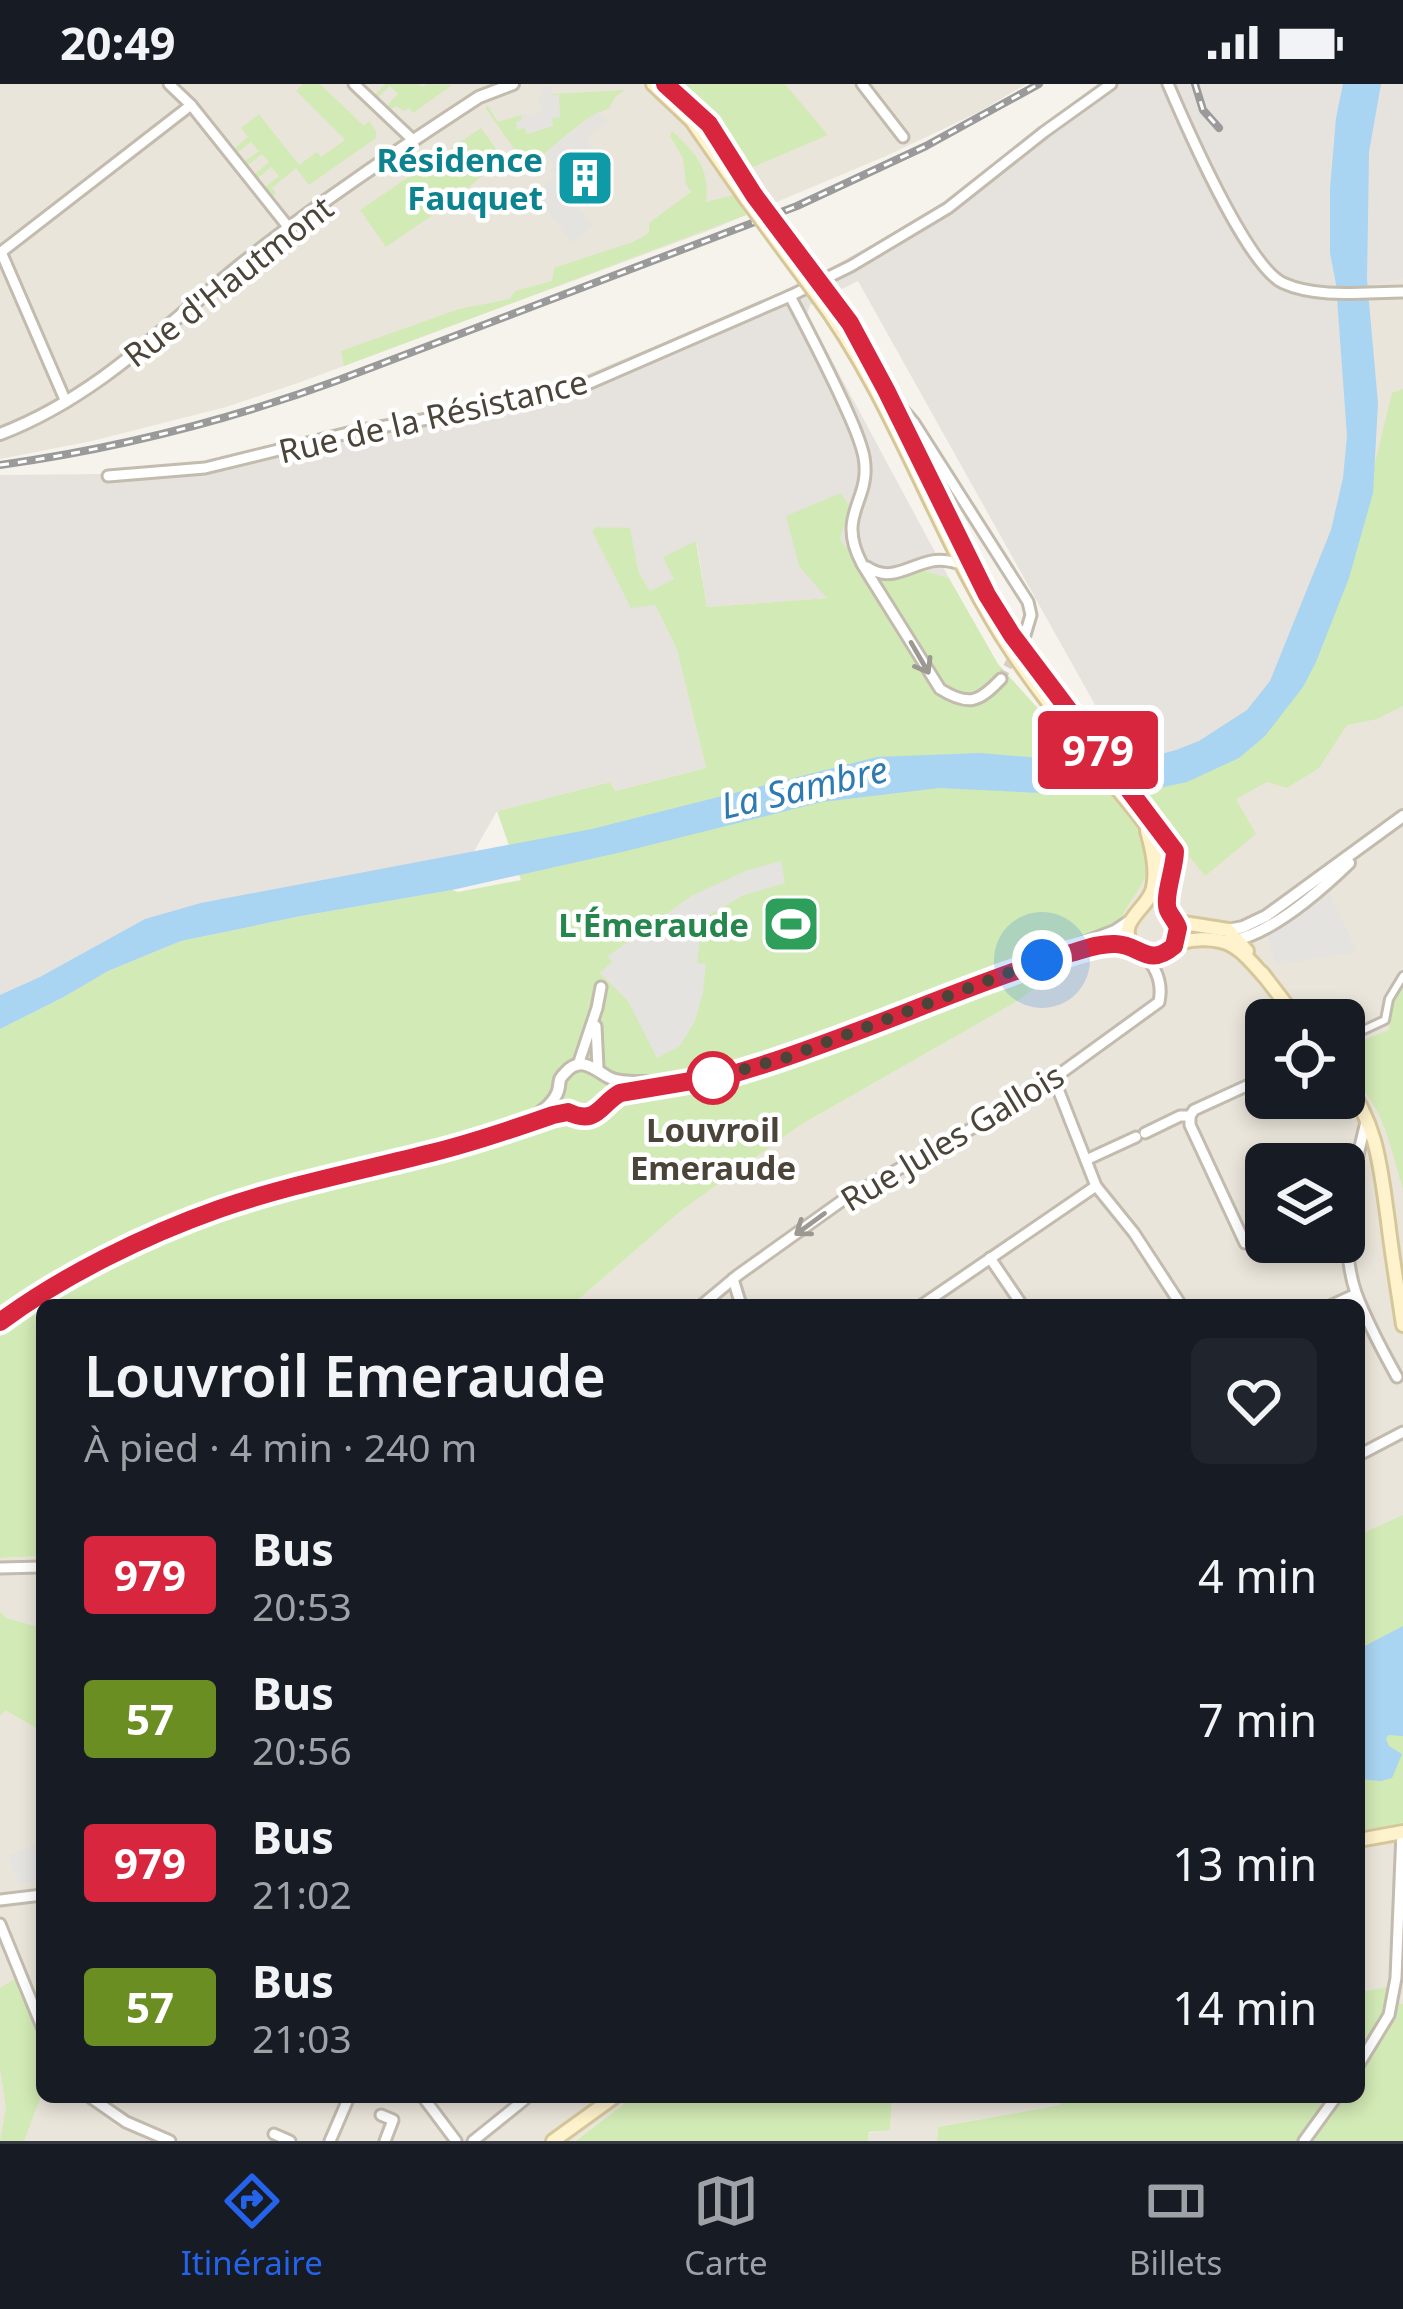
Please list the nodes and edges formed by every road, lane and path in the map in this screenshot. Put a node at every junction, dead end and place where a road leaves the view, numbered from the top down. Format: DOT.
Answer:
graph roads {
  1 [pos="169,84"];
  2 [pos="354,84"];
  3 [pos="513,84"];
  4 [pos="640,84"];
  5 [pos="653,84"];
  6 [pos="862,84"];
  7 [pos="1112,84"];
  8 [pos="1168,84"];
  9 [pos="191,105"];
  10 [pos="903,137"];
  11 [pos="414,141"];
  12 [pos="711,146"];
  13 [pos="289,228"];
  14 [pos="0,253"];
  15 [pos="1403,292"];
  16 [pos="790,296"];
  17 [pos="865,366"];
  18 [pos="67,402"];
  19 [pos="0,434"];
  20 [pos="107,476"];
  21 [pos="946,532"];
  22 [pos="932,560"];
  23 [pos="862,564"];
  24 [pos="961,564"];
  25 [pos="1025,635"];
  26 [pos="1001,679"];
  27 [pos="1403,816"];
  28 [pos="1141,819"];
  29 [pos="1373,839"];
  30 [pos="1339,864"];
  31 [pos="1143,906"];
  32 [pos="1296,907"];
  33 [pos="1173,916"];
  34 [pos="1130,921"];
  35 [pos="1230,937"];
  36 [pos="1138,950"];
  37 [pos="1168,950"];
  38 [pos="1014,971"];
  39 [pos="1403,976"];
  40 [pos="1159,981"];
  41 [pos="602,987"];
  42 [pos="1282,999"];
  43 [pos="597,1008"];
  44 [pos="1365,1029"];
  45 [pos="578,1065"];
  46 [pos="602,1073"];
  47 [pos="1054,1079"];
  48 [pos="669,1084"];
  49 [pos="1245,1087"];
  50 [pos="558,1094"];
  51 [pos="609,1099"];
  52 [pos="568,1112"];
  53 [pos="1190,1116"];
  54 [pos="1366,1118"];
  55 [pos="524,1125"];
  56 [pos="1360,1143"];
  57 [pos="1086,1160"];
  58 [pos="1096,1186"];
  59 [pos="1245,1243"];
  60 [pos="990,1258"];
  61 [pos="1350,1263"];
  62 [pos="733,1280"];
  63 [pos="1357,1294"];
  64 [pos="39,1299"];
  65 [pos="709,1299"];
  66 [pos="739,1299"];
  67 [pos="931,1299"];
  68 [pos="1018,1299"];
  69 [pos="1177,1299"];
  70 [pos="1346,1299"];
  71 [pos="1359,1299"];
  72 [pos="36,1301"];
  73 [pos="1365,1311"];
  74 [pos="0,1323"];
  75 [pos="1403,1325"];
  76 [pos="1396,1377"];
  77 [pos="1403,1432"];
  78 [pos="1365,1452"];
  79 [pos="36,1567"];
  80 [pos="0,1568"];
  81 [pos="1402,1832"];
  82 [pos="1365,1839"];
  83 [pos="36,1895"];
  84 [pos="0,1900"];
  85 [pos="0,1924"];
  86 [pos="36,1989"];
  87 [pos="28,1992"];
  88 [pos="36,2012"];
  89 [pos="1365,2054"];
  90 [pos="99,2103"];
  91 [pos="346,2103"];
  92 [pos="428,2103"];
  93 [pos="520,2103"];
  94 [pos="606,2103"];
  95 [pos="1332,2103"];
  96 [pos="382,2115"];
  97 [pos="274,2134"];
  98 [pos="170,2141"];
  99 [pos="290,2141"];
  100 [pos="330,2141"];
  101 [pos="385,2141"];
  102 [pos="456,2141"];
  103 [pos="473,2141"];
  104 [pos="553,2141"];
  105 [pos="1304,2141"];
  1 -- 9 [label="street"];
  2 -- 11 [label="street"];
  3 -- 11 [label="street, Rue d'Hautmont"];
  4 -- 12 [label="main road"];
  5 -- 12 [label="main road"];
  6 -- 10 [label="street"];
  7 -- 16 [label="street, Rue de la Résistance"];
  8 -- 15 [label="street"];
  9 -- 13 [label="street"];
  9 -- 14 [label="street"];
  11 -- 13 [label="street, Rue d'Hautmont"];
  12 -- 17 [label="main road, bridge"];
  13 -- 18 [label="street, Rue d'Hautmont"];
  14 -- 18 [label="street"];
  16 -- 20 [label="street, Rue de la Résistance"];
  16 -- 23 [label="street"];
  17 -- 21 [label="main road"];
  17 -- 25 [label="street"];
  18 -- 19 [label="street, Rue d'Hautmont"];
  21 -- 22 [label="street"];
  21 -- 24 [label="main road"];
  22 -- 23 [label="street"];
  22 -- 24 [label="street"];
  23 -- 26 [label="street, one-way"];
  24 -- 28 [label="main road"];
  27 -- 29 [label="street"];
  28 -- 31 [label="main road"];
  28 -- 33 [label="main road"];
  29 -- 30 [label="street"];
  29 -- 32 [label="street"];
  30 -- 32 [label="street"];
  30 -- 35 [label="street"];
  31 -- 33 [label="main road"];
  31 -- 34 [label="main road"];
  32 -- 35 [label="street"];
  33 -- 35 [label="main road"];
  33 -- 37 [label="main road"];
  34 -- 36 [label="main road"];
  34 -- 38 [label="street"];
  35 -- 37 [label="main road"];
  35 -- 42 [label="main road"];
  36 -- 37 [label="main road"];
  36 -- 38 [label="street"];
  36 -- 40 [label="street"];
  37 -- 40 [label="street"];
  38 -- 48 [label="street"];
  39 -- 44 [label="street"];
  40 -- 47 [label="street, Rue Jules Gallois"];
  41 -- 43 [label="street"];
  43 -- 45 [label="street"];
  43 -- 46 [label="street"];
  45 -- 46 [label="street"];
  45 -- 50 [label="street"];
  46 -- 48 [label="street"];
  46 -- 51 [label="street"];
  47 -- 57 [label="street"];
  47 -- 62 [label="street, Rue Jules Gallois, one-way"];
  48 -- 51 [label="street"];
  49 -- 53 [label="street"];
  50 -- 52 [label="street"];
  50 -- 55 [label="street"];
  51 -- 52 [label="street"];
  52 -- 55 [label="street"];
  53 -- 57 [label="street"];
  53 -- 59 [label="street"];
  54 -- 56 [label="street"];
  54 -- 75 [label="main road"];
  55 -- 64 [label="street"];
  57 -- 58 [label="street"];
  58 -- 60 [label="street"];
  58 -- 69 [label="street"];
  60 -- 67 [label="street"];
  60 -- 68 [label="street"];
  61 -- 63 [label="street"];
  62 -- 65 [label="street, Rue Jules Gallois"];
  62 -- 66 [label="street"];
  63 -- 70 [label="street"];
  63 -- 71 [label="street"];
  72 -- 74 [label="street"];
  73 -- 76 [label="street"];
  77 -- 78 [label="street"];
  79 -- 80 [label="street"];
  81 -- 82 [label="main road"];
  81 -- 89 [label="street"];
  83 -- 84 [label="street"];
  85 -- 87 [label="street"];
  86 -- 87 [label="street"];
  87 -- 88 [label="street"];
  90 -- 98 [label="street"];
  91 -- 100 [label="street"];
  92 -- 102 [label="street"];
  93 -- 103 [label="street"];
  94 -- 104 [label="main road"];
  95 -- 105 [label="street"];
  96 -- 101 [label="street"];
  97 -- 99 [label="street"];
}
